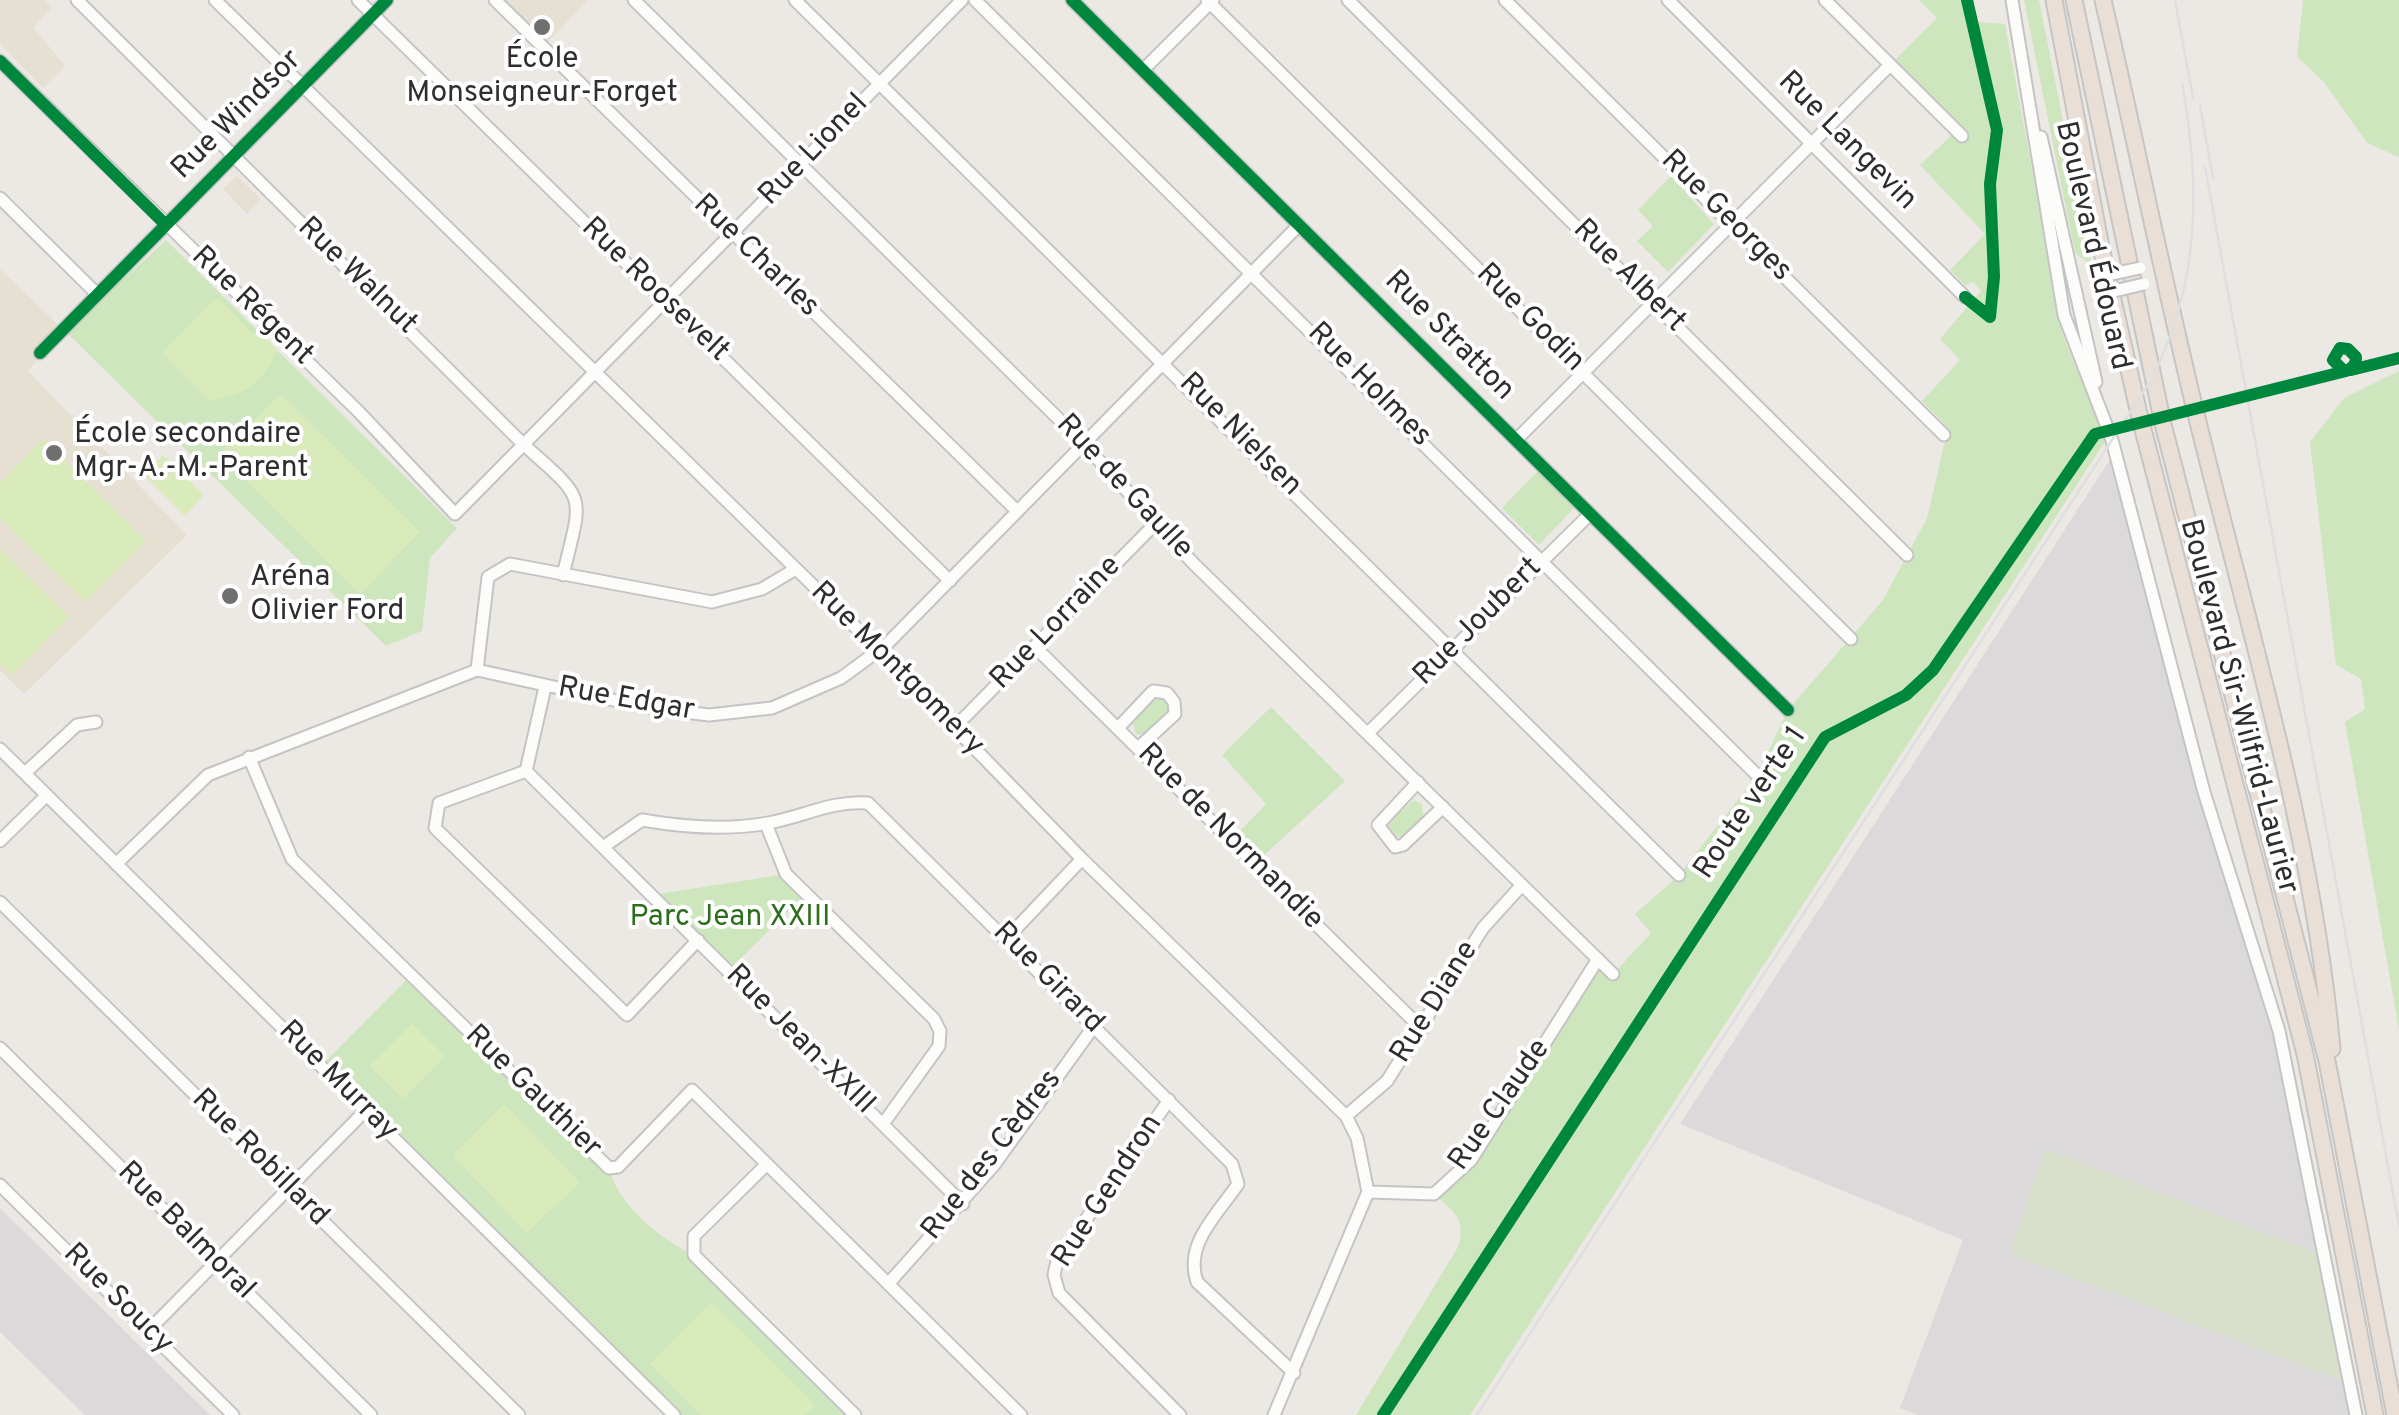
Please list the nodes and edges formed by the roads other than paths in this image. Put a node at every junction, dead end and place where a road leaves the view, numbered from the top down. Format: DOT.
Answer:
graph roads {
  1 [pos="78,0"];
  2 [pos="215,0"];
  3 [pos="358,0"];
  4 [pos="387,0"];
  5 [pos="495,0"];
  6 [pos="634,0"];
  7 [pos="795,0"];
  8 [pos="962,0"];
  9 [pos="975,0"];
  10 [pos="1072,0"];
  11 [pos="1348,0"];
  12 [pos="1505,0"];
  13 [pos="1668,0"];
  14 [pos="1825,0"];
  15 [pos="2012,0"];
  16 [pos="2054,0"];
  17 [pos="2074,0"];
  18 [pos="2104,0"];
  19 [pos="1210,1"];
  20 [pos="373,14"];
  21 [pos="0,61"];
  22 [pos="1890,65"];
  23 [pos="1143,70"];
  24 [pos="2025,72"];
  25 [pos="880,84"];
  26 [pos="302,87"];
  27 [pos="1962,136"];
  28 [pos="1812,143"];
  29 [pos="233,157"];
  30 [pos="801,167"];
  31 [pos="0,198"];
  32 [pos="1732,224"];
  33 [pos="166,225"];
  34 [pos="1300,225"];
  35 [pos="733,235"];
  36 [pos="2162,271"];
  37 [pos="1254,272"];
  38 [pos="2075,282"];
  39 [pos="2062,286"];
  40 [pos="97,294"];
  41 [pos="1966,297"];
  42 [pos="2079,300"];
  43 [pos="1653,302"];
  44 [pos="666,303"];
  45 [pos="2063,304"];
  46 [pos="40,352"];
  47 [pos="1164,362"];
  48 [pos="1584,373"];
  49 [pos="594,375"];
  50 [pos="2098,396"];
  51 [pos="1944,435"];
  52 [pos="1516,440"];
  53 [pos="1083,443"];
  54 [pos="524,446"];
  55 [pos="1018,511"];
  56 [pos="456,514"];
  57 [pos="1590,514"];
  58 [pos="1158,521"];
  59 [pos="1907,555"];
  60 [pos="1542,560"];
  61 [pos="794,570"];
  62 [pos="562,576"];
  63 [pos="950,581"];
  64 [pos="1851,639"];
  65 [pos="1036,648"];
  66 [pos="1454,648"];
  67 [pos="880,651"];
  68 [pos="477,670"];
  69 [pos="545,687"];
  70 [pos="1788,710"];
  71 [pos="96,722"];
  72 [pos="956,727"];
  73 [pos="1118,728"];
  74 [pos="1368,732"];
  75 [pos="1138,748"];
  76 [pos="0,749"];
  77 [pos="249,757"];
  78 [pos="526,770"];
  79 [pos="24,773"];
  80 [pos="1757,775"];
  81 [pos="1418,782"];
  82 [pos="47,795"];
  83 [pos="1443,807"];
  84 [pos="766,824"];
  85 [pos="0,841"];
  86 [pos="603,847"];
  87 [pos="1082,859"];
  88 [pos="116,864"];
  89 [pos="1679,875"];
  90 [pos="1521,886"];
  91 [pos="0,902"];
  92 [pos="1007,938"];
  93 [pos="698,940"];
  94 [pos="1598,958"];
  95 [pos="1614,974"];
  96 [pos="1094,1026"];
  97 [pos="1422,1029"];
  98 [pos="0,1048"];
  99 [pos="1169,1100"];
  100 [pos="2337,1108"];
  101 [pos="366,1110"];
  102 [pos="1346,1116"];
  103 [pos="883,1124"];
  104 [pos="767,1164"];
  105 [pos="0,1185"];
  106 [pos="289,1188"];
  107 [pos="1368,1192"];
  108 [pos="963,1204"];
  109 [pos="216,1262"];
  110 [pos="888,1284"];
  111 [pos="148,1331"];
  112 [pos="1294,1373"];
  113 [pos="233,1415"];
  114 [pos="371,1415"];
  115 [pos="519,1415"];
  116 [pos="674,1415"];
  117 [pos="855,1415"];
  118 [pos="1021,1415"];
  119 [pos="1180,1415"];
  120 [pos="1274,1415"];
  121 [pos="2356,1415"];
  122 [pos="2375,1415"];
  123 [pos="2396,1415"];
  1 -- 29 [label="street, Rue Walnut"];
  2 -- 26 [label="street, Rue Montgomery"];
  3 -- 20 [label="street, Rue Roosevelt"];
  4 -- 20 [label="street, Rue Windsor"];
  5 -- 35 [label="street, Rue Charles"];
  6 -- 30 [label="street, Rue de Gaulle"];
  7 -- 25 [label="street, Rue Nielsen"];
  8 -- 25 [label="street, Rue Lionel"];
  9 -- 37 [label="street, Rue Holmes"];
  10 -- 23 [label="street, Rue Stratton"];
  11 -- 43 [label="street, Rue Albert"];
  12 -- 32 [label="street, Rue Georges"];
  13 -- 28 [label="street, Rue Langevin"];
  14 -- 22 [label="street"];
  15 -- 24 [label="street, Boulevard Édouard"];
  16 -- 122 [label="highway, Boulevard Sir-Wilfrid-Laurier"];
  17 -- 100 [label="highway, Boulevard Sir-Wilfrid-Laurier"];
  18 -- 36 [label="highway"];
  19 -- 23 [label="street"];
  19 -- 48 [label="street, Rue Godin"];
  20 -- 26 [label="street, Rue Windsor"];
  20 -- 44 [label="street, Rue Roosevelt"];
  21 -- 33 [label="street, Rue Régent"];
  22 -- 27 [label="street"];
  22 -- 28 [label="street"];
  23 -- 34 [label="street, Rue Stratton"];
  24 -- 38 [label="street, Boulevard Édouard"];
  24 -- 39 [label="street, Boulevard Édouard"];
  25 -- 30 [label="street, Rue Lionel"];
  25 -- 47 [label="street, Rue Nielsen"];
  26 -- 29 [label="street, Rue Windsor"];
  26 -- 49 [label="street, Rue Montgomery"];
  28 -- 32 [label="street"];
  28 -- 41 [label="street, Rue Langevin"];
  29 -- 33 [label="street, Rue Windsor"];
  29 -- 54 [label="street, Rue Walnut"];
  30 -- 35 [label="street, Rue Lionel"];
  30 -- 53 [label="street, Rue de Gaulle"];
  31 -- 40 [label="street"];
  32 -- 43 [label="street"];
  32 -- 51 [label="street, Rue Georges"];
  33 -- 40 [label="street, Rue Windsor"];
  33 -- 56 [label="street, Rue Régent"];
  34 -- 37 [label="street, Rue Edgar"];
  34 -- 52 [label="street, Rue Stratton"];
  35 -- 44 [label="street, Rue Lionel"];
  35 -- 55 [label="street, Rue Charles"];
  36 -- 38 [label="street, bridge"];
  36 -- 42 [label="street, bridge"];
  36 -- 100 [label="highway"];
  37 -- 47 [label="street, Rue Edgar"];
  37 -- 60 [label="street, Rue Holmes"];
  38 -- 39 [label="street"];
  38 -- 42 [label="street, Boulevard Édouard"];
  39 -- 45 [label="street, Boulevard Édouard"];
  40 -- 46 [label="street, Rue Windsor"];
  42 -- 45 [label="street"];
  42 -- 50 [label="street, Boulevard Édouard"];
  43 -- 48 [label="street"];
  43 -- 59 [label="street, Rue Albert"];
  44 -- 49 [label="street, Rue Lionel"];
  44 -- 63 [label="street, Rue Roosevelt"];
  45 -- 50 [label="street, Boulevard Édouard"];
  47 -- 53 [label="street, Rue Edgar"];
  47 -- 66 [label="street, Rue Nielsen"];
  48 -- 52 [label="street"];
  48 -- 64 [label="street, Rue Godin"];
  49 -- 54 [label="street, Rue Lionel"];
  49 -- 61 [label="street, Rue Montgomery"];
  50 -- 121 [label="street, Boulevard Sir-Wilfrid-Laurier"];
  52 -- 57 [label="street, Rue Stratton"];
  53 -- 55 [label="street, Rue Edgar"];
  53 -- 58 [label="street, Rue de Gaulle"];
  54 -- 56 [label="street, Rue Lionel"];
  54 -- 62 [label="street, Rue Walnut"];
  55 -- 63 [label="street, Rue Edgar"];
  57 -- 60 [label="street, Rue Joubert"];
  57 -- 70 [label="street, Rue Stratton"];
  58 -- 65 [label="street, Rue Lorraine"];
  58 -- 74 [label="street, Rue de Gaulle"];
  60 -- 66 [label="street, Rue Joubert"];
  60 -- 80 [label="street, Rue Holmes"];
  61 -- 62 [label="street"];
  61 -- 67 [label="street, Rue Montgomery"];
  62 -- 68 [label="street"];
  63 -- 67 [label="street, Rue Edgar"];
  65 -- 72 [label="street, Rue Lorraine"];
  65 -- 73 [label="street, Rue de Normandie"];
  66 -- 74 [label="street, Rue Joubert"];
  66 -- 89 [label="street, Rue Nielsen"];
  67 -- 69 [label="street, Rue Edgar"];
  67 -- 72 [label="street, Rue Montgomery"];
  68 -- 69 [label="street, Rue Edgar"];
  68 -- 77 [label="street"];
  69 -- 78 [label="street"];
  71 -- 79 [label="street"];
  72 -- 87 [label="street, Rue Montgomery"];
  73 -- 75 [label="street, Rue de Normandie"];
  73 -- 75 [label="street"];
  74 -- 81 [label="street, Rue de Gaulle"];
  75 -- 97 [label="street, Rue de Normandie"];
  76 -- 79 [label="street, Rue Murray"];
  77 -- 88 [label="street"];
  77 -- 104 [label="street, Rue Gauthier"];
  78 -- 86 [label="street, Rue Jean-XXIII"];
  78 -- 93 [label="street"];
  79 -- 82 [label="street, Rue Murray"];
  81 -- 83 [label="street, Rue de Gaulle"];
  81 -- 83 [label="street"];
  82 -- 85 [label="street"];
  82 -- 88 [label="street, Rue Murray"];
  83 -- 90 [label="street, Rue de Gaulle"];
  84 -- 86 [label="street, Rue Girard"];
  84 -- 92 [label="street, Rue Girard"];
  84 -- 103 [label="street"];
  86 -- 93 [label="street, Rue Jean-XXIII"];
  87 -- 92 [label="street"];
  87 -- 102 [label="street, Rue Montgomery"];
  88 -- 101 [label="street, Rue Murray"];
  90 -- 94 [label="street, Rue de Gaulle"];
  90 -- 97 [label="street, Rue Diane"];
  91 -- 106 [label="street, Rue Robillard"];
  92 -- 96 [label="street, Rue Girard"];
  93 -- 103 [label="street, Rue Jean-XXIII"];
  94 -- 95 [label="street, Rue de Gaulle"];
  94 -- 107 [label="street, Rue Claude"];
  96 -- 99 [label="street, Rue Girard"];
  96 -- 108 [label="street, Rue des Cèdres"];
  97 -- 102 [label="street, Rue Diane"];
  98 -- 109 [label="street, Rue Balmoral"];
  99 -- 112 [label="street, Rue Girard"];
  99 -- 119 [label="street, Rue Gendron"];
  100 -- 123 [label="highway, Boulevard Sir-Wilfrid-Laurier"];
  101 -- 106 [label="street"];
  101 -- 116 [label="street, Rue Murray"];
  102 -- 107 [label="street, Rue Montgomery"];
  103 -- 108 [label="street, Rue Jean-XXIII"];
  104 -- 110 [label="street, Rue Gauthier"];
  104 -- 117 [label="street"];
  105 -- 111 [label="street, Rue Soucy"];
  106 -- 109 [label="street"];
  106 -- 115 [label="street, Rue Robillard"];
  107 -- 112 [label="street"];
  108 -- 110 [label="street, Rue des Cèdres"];
  109 -- 111 [label="street"];
  109 -- 114 [label="street, Rue Balmoral"];
  110 -- 118 [label="street, Rue Gauthier"];
  111 -- 113 [label="street, Rue Soucy"];
  112 -- 120 [label="street"];
}
